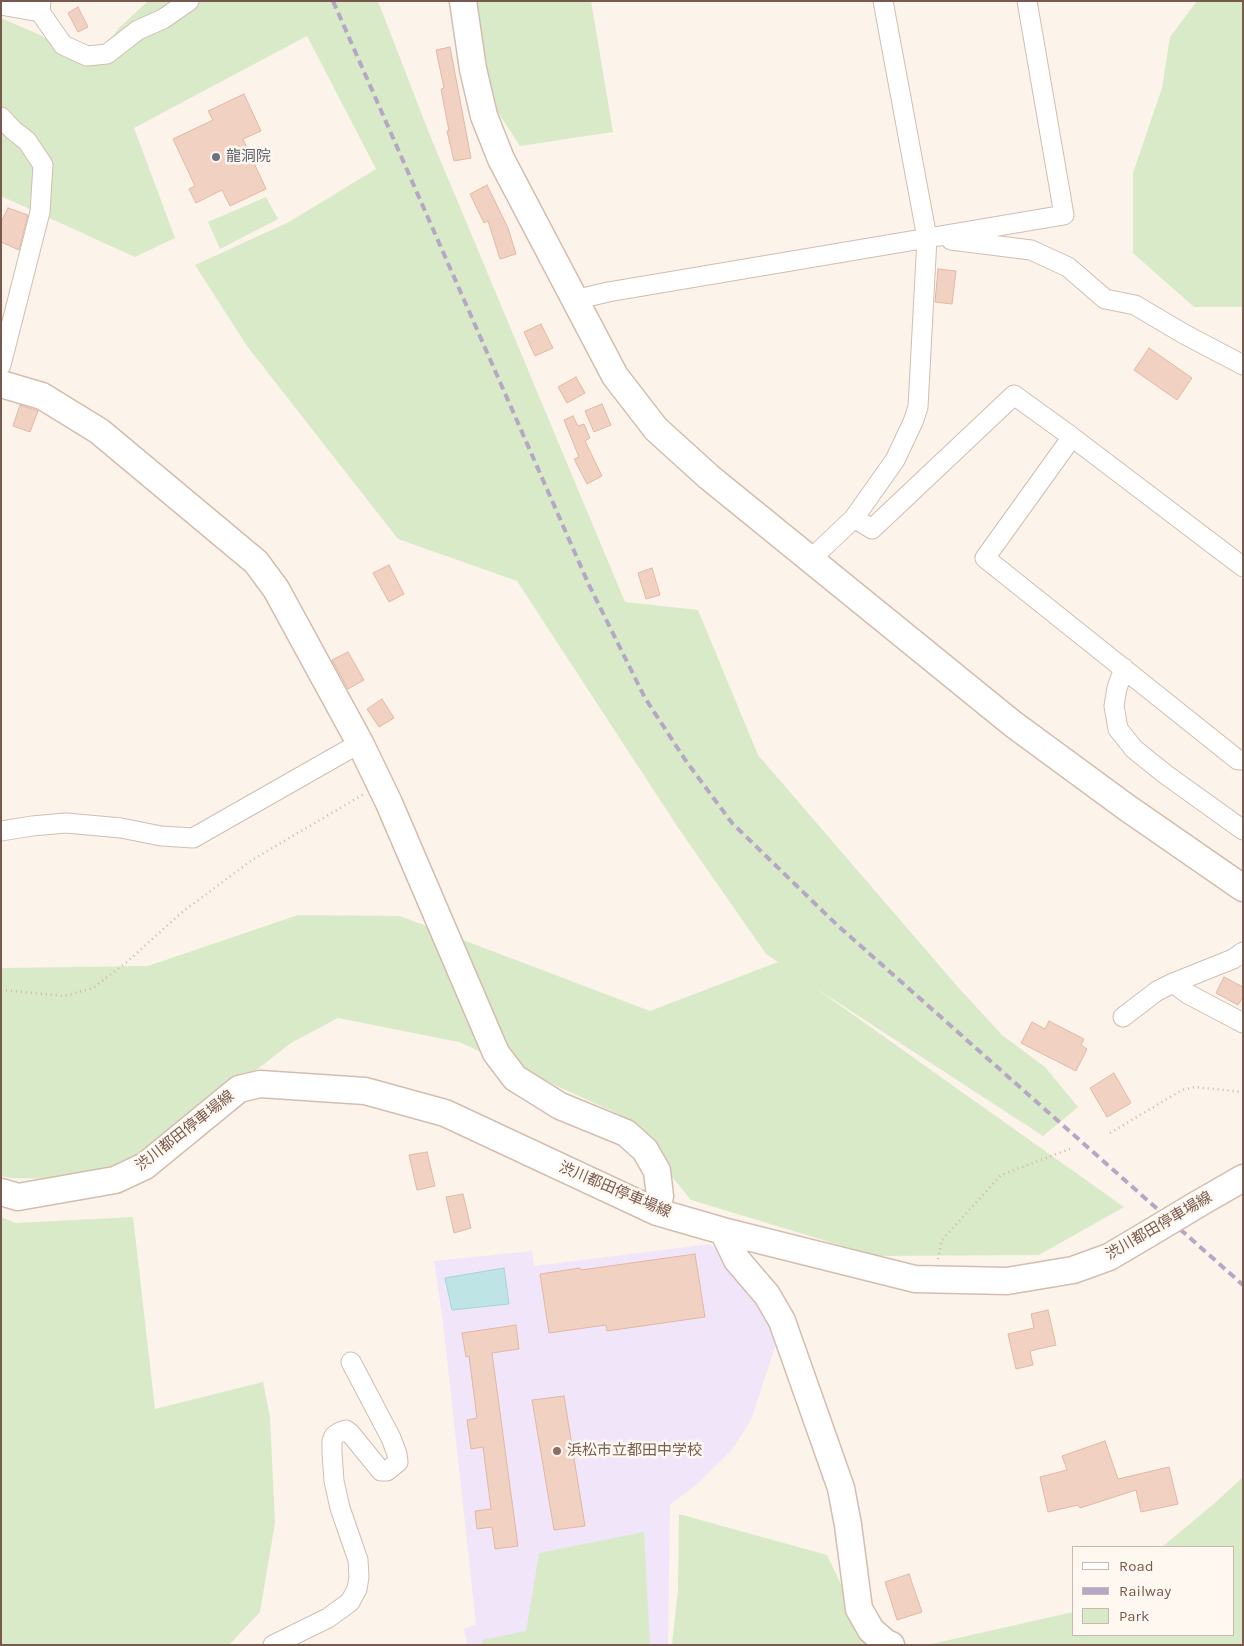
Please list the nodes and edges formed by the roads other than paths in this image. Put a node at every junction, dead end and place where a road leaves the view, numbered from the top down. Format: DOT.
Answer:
graph roads {
  1 [pos="189,1"];
  2 [pos="464,1"];
  3 [pos="883,1"];
  4 [pos="1026,1"];
  5 [pos="1,5"];
  6 [pos="41,7"];
  7 [pos="1,117"];
  8 [pos="927,238"];
  9 [pos="574,300"];
  10 [pos="1,365"];
  11 [pos="1243,365"];
  12 [pos="1,384"];
  13 [pos="1072,437"];
  14 [pos="854,518"];
  15 [pos="811,559"];
  16 [pos="1243,567"];
  17 [pos="1124,668"];
  18 [pos="360,743"];
  19 [pos="1243,760"];
  20 [pos="1243,830"];
  21 [pos="1,831"];
  22 [pos="1243,888"];
  23 [pos="1243,952"];
  24 [pos="1173,983"];
  25 [pos="1123,1018"];
  26 [pos="1243,1023"];
  27 [pos="1243,1178"];
  28 [pos="1,1192"];
  29 [pos="657,1212"];
  30 [pos="723,1231"];
  31 [pos="351,1362"];
  32 [pos="273,1645"];
  33 [pos="891,1645"];
  1 -- 6 [label="street"];
  2 -- 9 [label="street"];
  3 -- 8 [label="street"];
  4 -- 8 [label="street"];
  5 -- 6 [label="street"];
  7 -- 10 [label="street"];
  8 -- 9 [label="street"];
  8 -- 11 [label="street"];
  8 -- 14 [label="street"];
  9 -- 15 [label="street"];
  12 -- 18 [label="street"];
  13 -- 14 [label="street"];
  13 -- 16 [label="street"];
  13 -- 17 [label="street"];
  14 -- 15 [label="street"];
  15 -- 22 [label="street"];
  17 -- 19 [label="street"];
  17 -- 20 [label="street"];
  18 -- 21 [label="street"];
  18 -- 29 [label="street"];
  23 -- 24 [label="street"];
  24 -- 25 [label="street"];
  24 -- 26 [label="street"];
  27 -- 30 [label="street, 渋川都田停車場線, bridge"];
  28 -- 29 [label="street, 渋川都田停車場線"];
  29 -- 30 [label="street, 渋川都田停車場線"];
  30 -- 33 [label="street"];
  31 -- 32 [label="street"];
}
